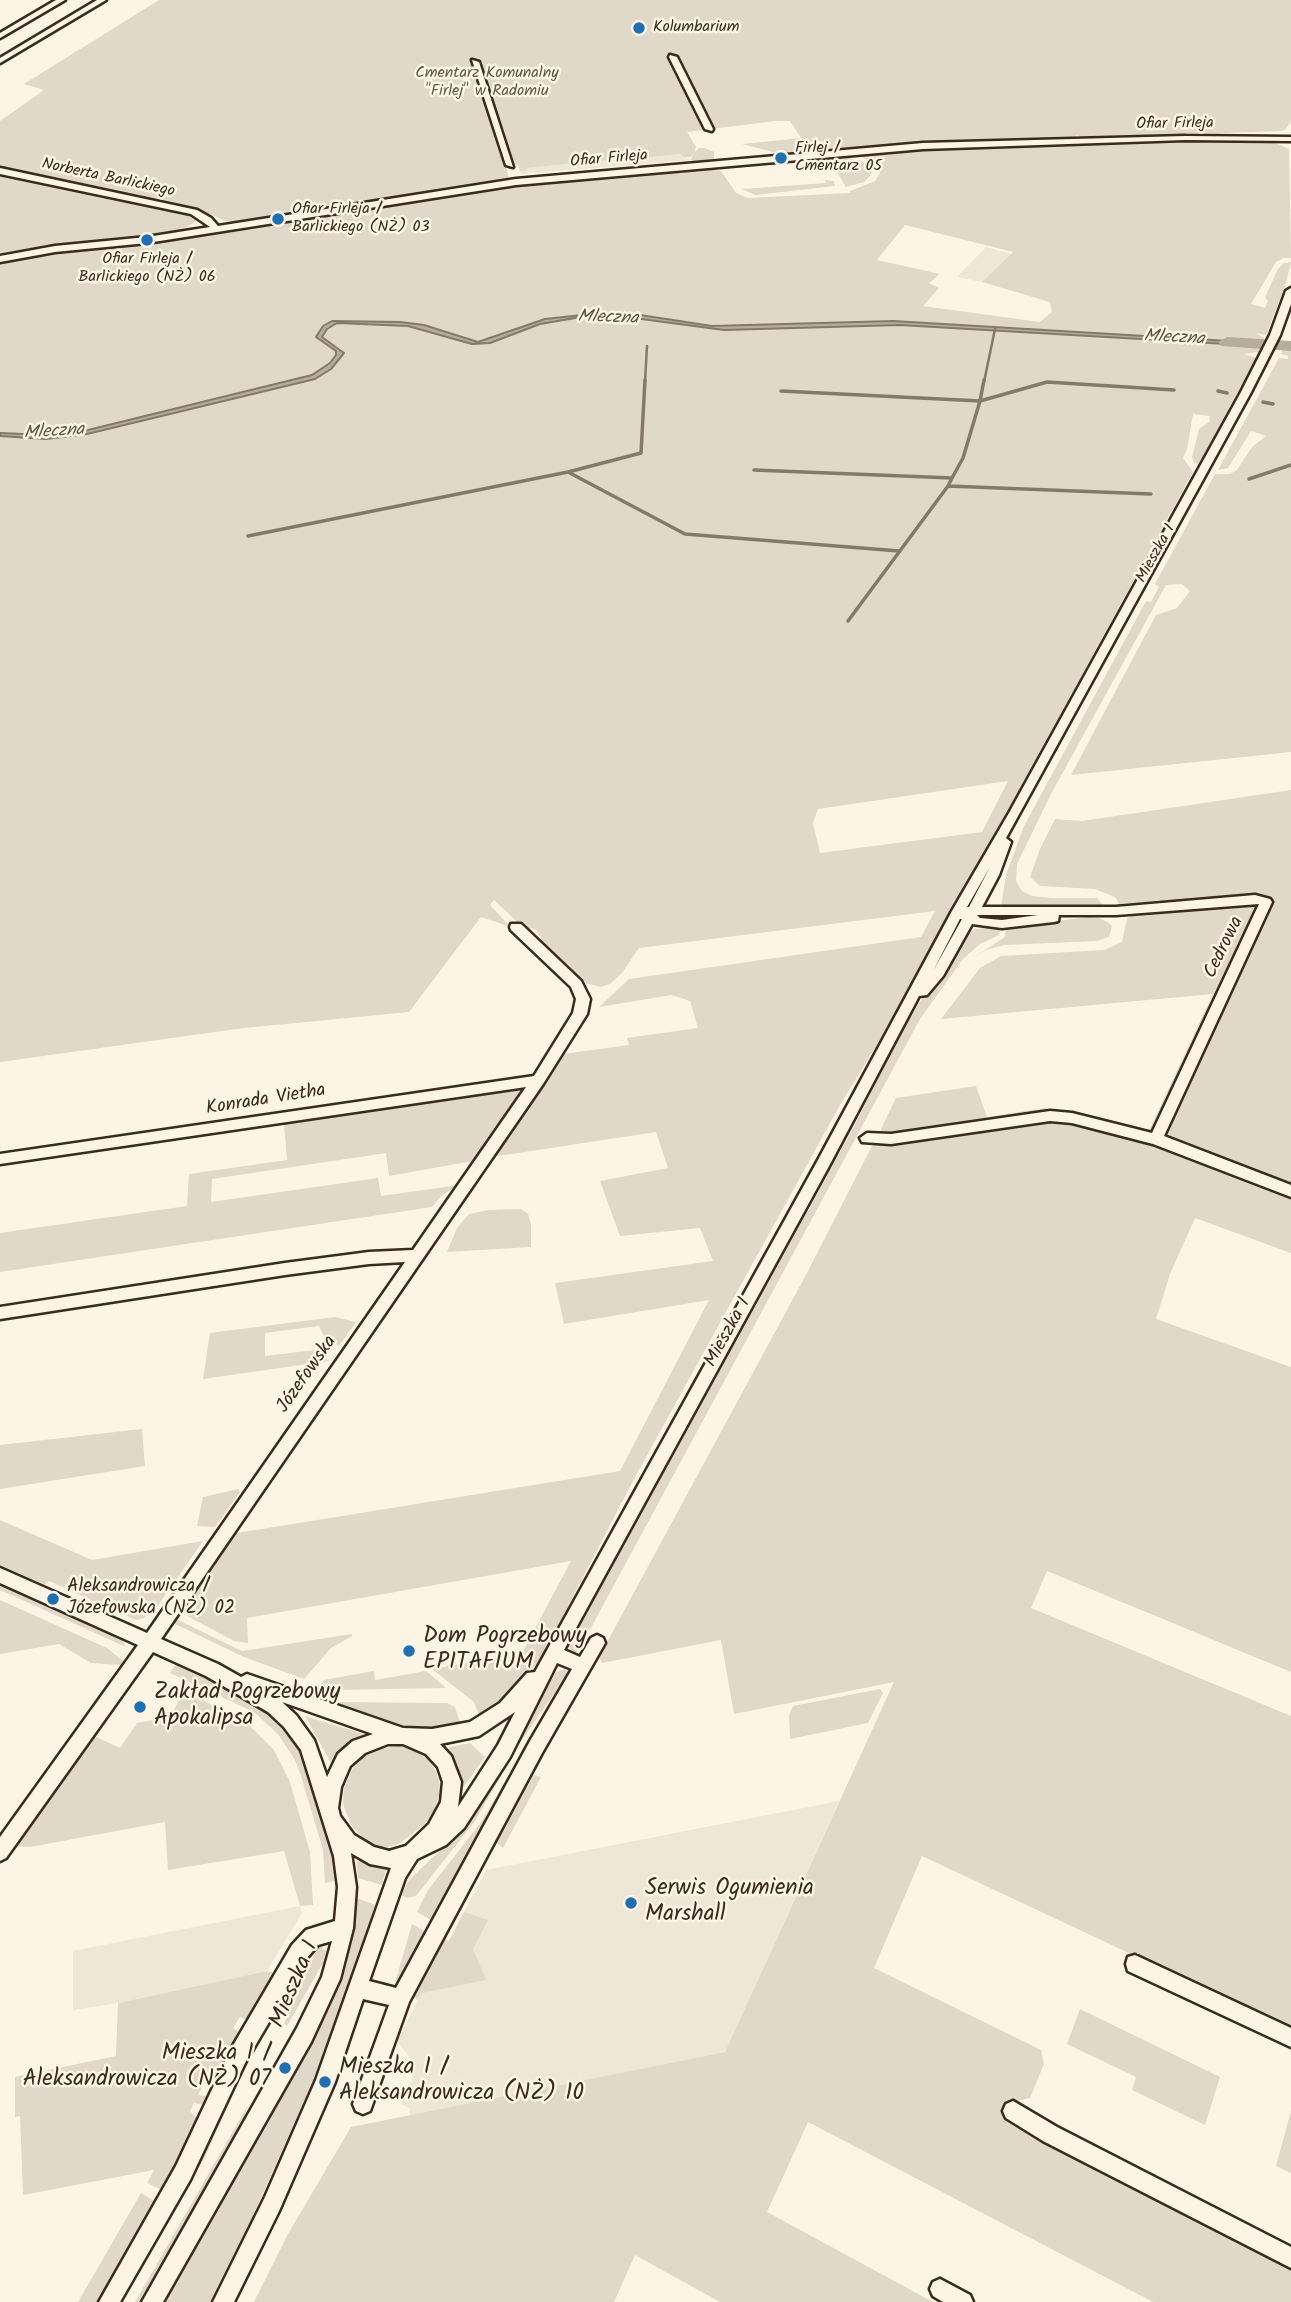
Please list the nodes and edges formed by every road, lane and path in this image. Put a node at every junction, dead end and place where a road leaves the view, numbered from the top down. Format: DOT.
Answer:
graph roads {
  1 [pos="61,0"];
  2 [pos="102,0"];
  3 [pos="0,36"];
  4 [pos="673,57"];
  5 [pos="0,61"];
  6 [pos="475,62"];
  7 [pos="709,130"];
  8 [pos="1224,138"];
  9 [pos="1291,139"];
  10 [pos="510,165"];
  11 [pos="0,171"];
  12 [pos="208,220"];
  13 [pos="216,229"];
  14 [pos="199,232"];
  15 [pos="0,259"];
  16 [pos="1291,291"];
  17 [pos="1015,813"];
  18 [pos="981,895"];
  19 [pos="993,909"];
  20 [pos="1084,912"];
  21 [pos="966,913"];
  22 [pos="516,927"];
  23 [pos="538,1080"];
  24 [pos="867,1138"];
  25 [pos="1156,1139"];
  26 [pos="0,1159"];
  27 [pos="1291,1191"];
  28 [pos="416,1256"];
  29 [pos="0,1314"];
  30 [pos="0,1575"];
  31 [pos="148,1641"];
  32 [pos="597,1643"];
  33 [pos="553,1653"];
  34 [pos="583,1666"];
  35 [pos="212,1670"];
  36 [pos="403,1736"];
  37 [pos="331,1814"];
  38 [pos="0,1852"];
  39 [pos="411,1853"];
  40 [pos="344,1928"];
  41 [pos="1135,1964"];
  42 [pos="359,1988"];
  43 [pos="401,1998"];
  44 [pos="1291,2038"];
  45 [pos="363,2104"];
  46 [pos="1013,2111"];
  47 [pos="1291,2258"];
  48 [pos="940,2289"];
  49 [pos="109,2302"];
  50 [pos="152,2302"];
  51 [pos="223,2302"];
  52 [pos="963,2302"];
  1 -- 3 [label="street"];
  2 -- 5 [label="street"];
  4 -- 7 [label="street"];
  6 -- 10 [label="street"];
  8 -- 9 [label="street, Ofiar Firleja"];
  8 -- 9 [label="street, Ofiar Firleja"];
  8 -- 13 [label="street, Ofiar Firleja"];
  11 -- 12 [label="street, Norberta Barlickiego"];
  12 -- 13 [label="street, Norberta Barlickiego"];
  12 -- 14 [label="street"];
  13 -- 14 [label="street, Ofiar Firleja"];
  14 -- 15 [label="street, Ofiar Firleja"];
  16 -- 17 [label="street, Mieszka I"];
  17 -- 18 [label="street, Mieszka I"];
  17 -- 21 [label="street, Mieszka I"];
  18 -- 19 [label="street"];
  18 -- 21 [label="street, Mieszka I"];
  19 -- 20 [label="street, Cedrowa"];
  19 -- 21 [label="street, Cedrowa"];
  20 -- 21 [label="street, Cedrowa"];
  20 -- 25 [label="street, Cedrowa"];
  21 -- 33 [label="street, Mieszka I"];
  22 -- 23 [label="street, Józefowska"];
  23 -- 26 [label="street, Konrada Vietha"];
  23 -- 28 [label="street, Józefowska"];
  24 -- 25 [label="street"];
  25 -- 27 [label="street"];
  28 -- 29 [label="street"];
  28 -- 31 [label="street, Józefowska"];
  30 -- 31 [label="street"];
  31 -- 35 [label="street"];
  31 -- 38 [label="street, Józefowska"];
  32 -- 34 [label="street"];
  33 -- 34 [label="street"];
  33 -- 36 [label="street"];
  33 -- 39 [label="street"];
  34 -- 43 [label="street"];
  35 -- 36 [label="street"];
  35 -- 37 [label="street, Mieszka I"];
  36 -- 37 [label="street"];
  36 -- 39 [label="street"];
  37 -- 39 [label="street"];
  37 -- 40 [label="street, Mieszka I"];
  39 -- 42 [label="street"];
  40 -- 49 [label="street"];
  40 -- 50 [label="street, Mieszka I"];
  41 -- 44 [label="street"];
  42 -- 43 [label="street"];
  42 -- 51 [label="street"];
  43 -- 45 [label="street"];
  46 -- 47 [label="street"];
  48 -- 52 [label="street"];
}
